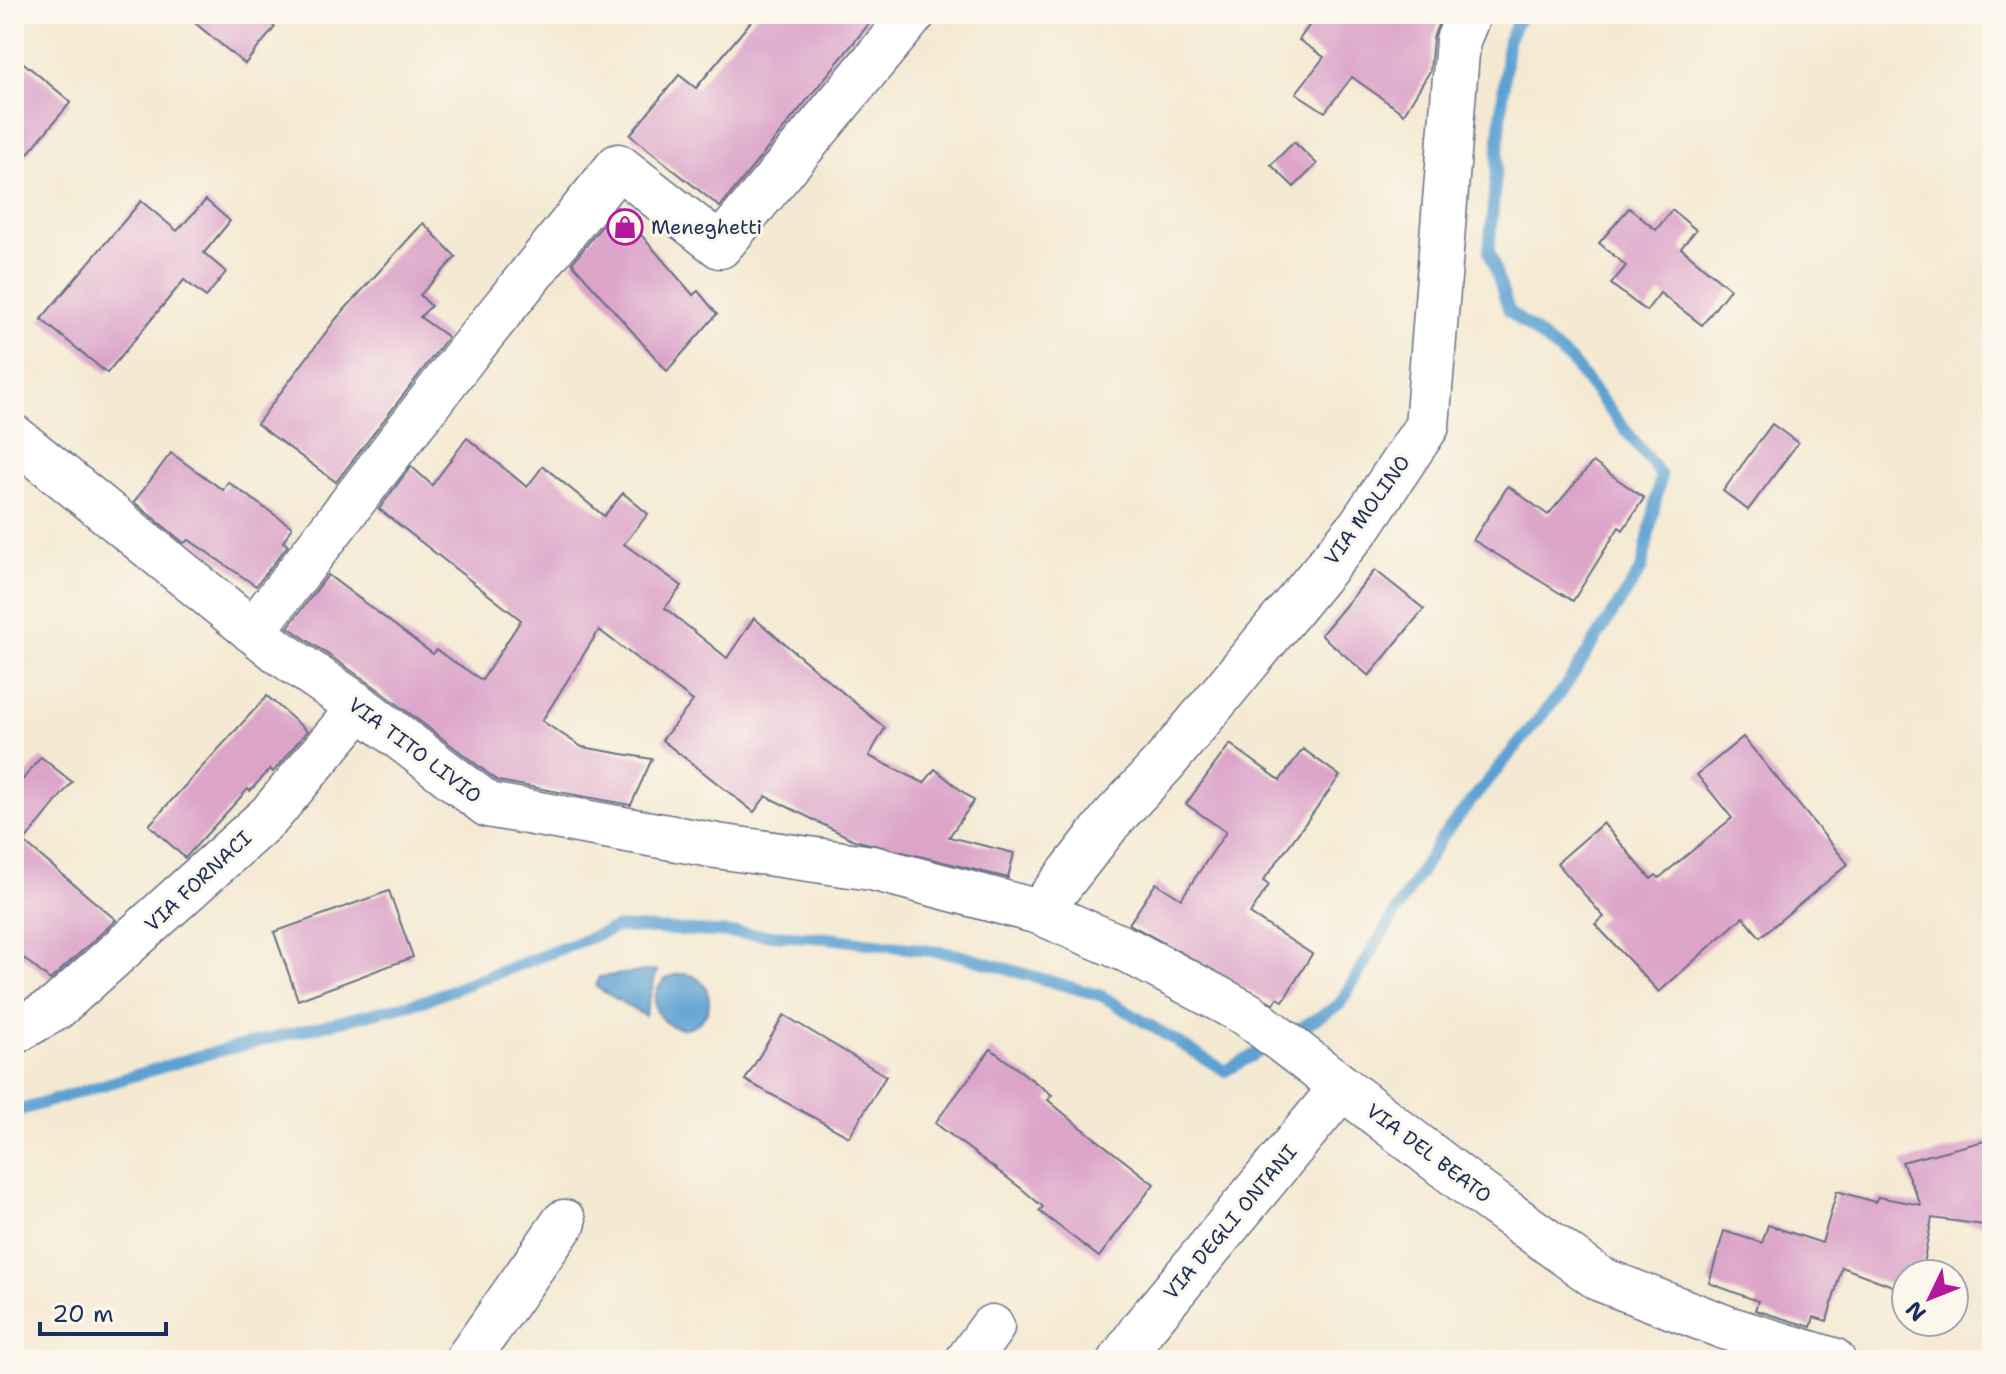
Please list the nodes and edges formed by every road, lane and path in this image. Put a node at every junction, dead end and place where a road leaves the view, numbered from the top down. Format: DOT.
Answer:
graph roads {
  1 [pos="913,14"];
  2 [pos="1469,14"];
  3 [pos="14,437"];
  4 [pos="253,631"];
  5 [pos="360,707"];
  6 [pos="1039,912"];
  7 [pos="14,1032"];
  8 [pos="1342,1087"];
  9 [pos="564,1222"];
  10 [pos="467,1360"];
  11 [pos="1121,1360"];
  12 [pos="1833,1360"];
  1 -- 4 [label="street"];
  2 -- 6 [label="street, VIA MOLINO"];
  3 -- 4 [label="street, VIA TITO LIVIO"];
  4 -- 5 [label="street, VIA TITO LIVIO"];
  5 -- 6 [label="street, VIA TITO LIVIO"];
  5 -- 7 [label="street, VIA FORNACI"];
  6 -- 8 [label="street, VIA DEL BEATO"];
  8 -- 11 [label="street, VIA DEGLI ONTANI"];
  8 -- 12 [label="street, VIA DEL BEATO"];
  9 -- 10 [label="street"];
}
